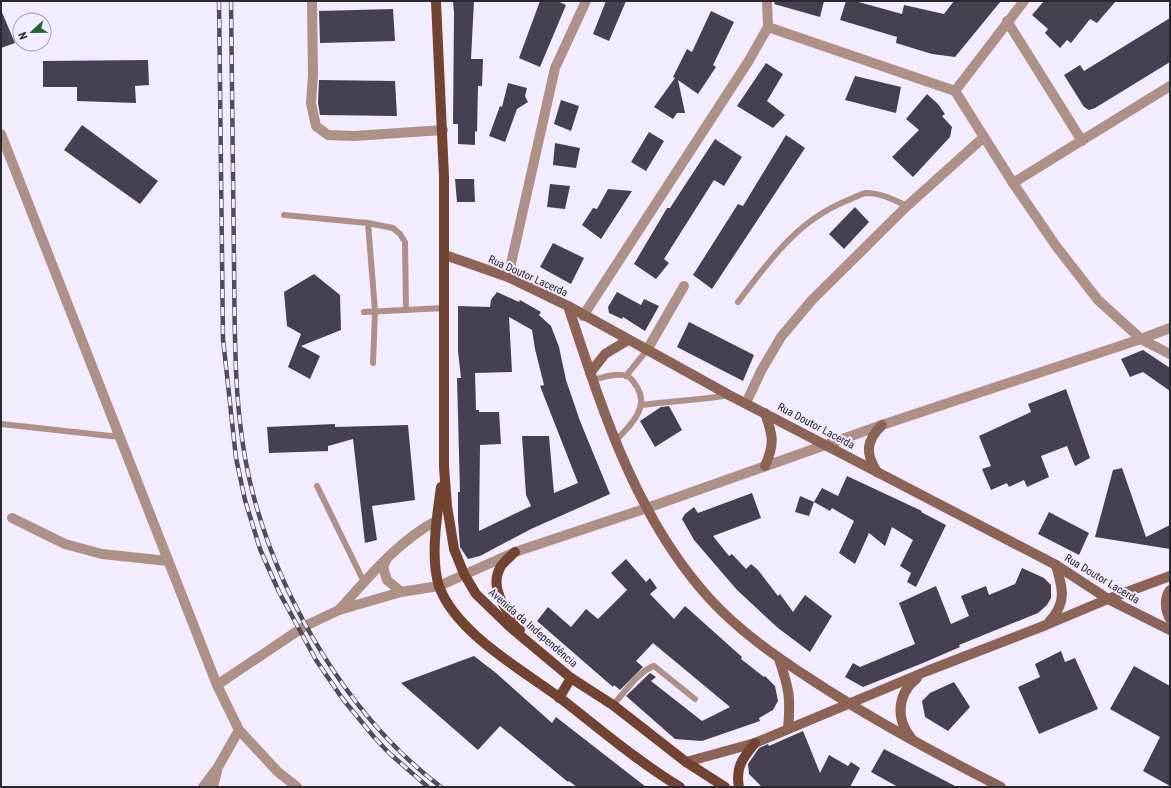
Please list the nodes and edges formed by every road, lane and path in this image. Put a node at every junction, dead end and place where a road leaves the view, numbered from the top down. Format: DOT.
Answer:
graph roads {
  1 [pos="312,1"];
  2 [pos="436,1"];
  3 [pos="586,1"];
  4 [pos="767,1"];
  5 [pos="1024,1"];
  6 [pos="1007,21"];
  7 [pos="768,27"];
  8 [pos="1170,86"];
  9 [pos="955,91"];
  10 [pos="443,130"];
  11 [pos="1,134"];
  12 [pos="984,137"];
  13 [pos="1082,141"];
  14 [pos="1013,183"];
  15 [pos="907,206"];
  16 [pos="284,215"];
  17 [pos="368,223"];
  18 [pos="445,255"];
  19 [pos="508,277"];
  20 [pos="684,286"];
  21 [pos="738,302"];
  22 [pos="568,306"];
  23 [pos="445,308"];
  24 [pos="406,310"];
  25 [pos="375,311"];
  26 [pos="364,312"];
  27 [pos="583,316"];
  28 [pos="1170,328"];
  29 [pos="1141,339"];
  30 [pos="628,340"];
  31 [pos="647,350"];
  32 [pos="1170,354"];
  33 [pos="373,363"];
  34 [pos="591,376"];
  35 [pos="626,376"];
  36 [pos="729,395"];
  37 [pos="746,403"];
  38 [pos="641,405"];
  39 [pos="765,413"];
  40 [pos="1,424"];
  41 [pos="882,425"];
  42 [pos="120,437"];
  43 [pos="615,441"];
  44 [pos="826,444"];
  45 [pos="765,466"];
  46 [pos="444,467"];
  47 [pos="877,472"];
  48 [pos="317,486"];
  49 [pos="647,508"];
  50 [pos="12,518"];
  51 [pos="436,521"];
  52 [pos="515,552"];
  53 [pos="386,560"];
  54 [pos="168,561"];
  55 [pos="1056,565"];
  56 [pos="464,574"];
  57 [pos="1170,576"];
  58 [pos="364,582"];
  59 [pos="439,586"];
  60 [pos="1170,590"];
  61 [pos="402,592"];
  62 [pos="1108,599"];
  63 [pos="339,610"];
  64 [pos="1170,619"];
  65 [pos="1046,625"];
  66 [pos="1170,630"];
  67 [pos="527,640"];
  68 [pos="780,659"];
  69 [pos="927,671"];
  70 [pos="571,678"];
  71 [pos="217,685"];
  72 [pos="559,698"];
  73 [pos="695,699"];
  74 [pos="849,704"];
  75 [pos="613,705"];
  76 [pos="788,729"];
  77 [pos="239,730"];
  78 [pos="754,743"];
  79 [pos="916,743"];
  80 [pos="686,762"];
  81 [pos="218,767"];
  82 [pos="203,787"];
  83 [pos="213,787"];
  84 [pos="297,787"];
  85 [pos="680,787"];
  86 [pos="725,787"];
  87 [pos="739,787"];
  88 [pos="1001,787"];
  1 -- 10 [label="street"];
  2 -- 10 [label="main road"];
  3 -- 19 [label="street"];
  4 -- 7 [label="street"];
  5 -- 6 [label="street"];
  6 -- 9 [label="street"];
  6 -- 13 [label="street"];
  7 -- 9 [label="street"];
  7 -- 27 [label="street"];
  8 -- 13 [label="street"];
  9 -- 12 [label="street"];
  10 -- 18 [label="main road"];
  11 -- 42 [label="street"];
  12 -- 14 [label="street"];
  12 -- 15 [label="street"];
  13 -- 14 [label="street"];
  14 -- 29 [label="street"];
  15 -- 21 [label="lane"];
  15 -- 37 [label="street"];
  16 -- 17 [label="lane"];
  17 -- 24 [label="lane"];
  17 -- 25 [label="lane"];
  18 -- 19 [label="main road, Rua Doutor Lacerda"];
  18 -- 23 [label="main road"];
  19 -- 22 [label="main road, Rua Doutor Lacerda"];
  20 -- 31 [label="street"];
  22 -- 27 [label="main road, Rua Doutor Lacerda"];
  22 -- 34 [label="main road"];
  23 -- 24 [label="lane"];
  23 -- 46 [label="main road"];
  24 -- 25 [label="lane"];
  25 -- 26 [label="lane"];
  25 -- 33 [label="lane"];
  27 -- 30 [label="main road, Rua Doutor Lacerda"];
  28 -- 29 [label="street"];
  29 -- 32 [label="street"];
  29 -- 41 [label="street"];
  30 -- 31 [label="main road, Rua Doutor Lacerda"];
  30 -- 34 [label="main road"];
  31 -- 35 [label="lane"];
  31 -- 36 [label="main road, Rua Doutor Lacerda"];
  34 -- 35 [label="lane"];
  34 -- 43 [label="main road"];
  35 -- 38 [label="lane"];
  36 -- 37 [label="main road, Rua Doutor Lacerda"];
  36 -- 38 [label="lane"];
  37 -- 39 [label="main road, Rua Doutor Lacerda"];
  38 -- 43 [label="lane"];
  39 -- 44 [label="main road, Rua Doutor Lacerda"];
  39 -- 45 [label="main road"];
  40 -- 42 [label="lane"];
  41 -- 44 [label="street"];
  41 -- 47 [label="main road"];
  42 -- 54 [label="street"];
  43 -- 49 [label="main road"];
  44 -- 45 [label="street"];
  44 -- 47 [label="main road, Rua Doutor Lacerda"];
  45 -- 49 [label="street"];
  46 -- 51 [label="main road"];
  46 -- 56 [label="main road, Avenida da Independência"];
  47 -- 55 [label="main road, Rua Doutor Lacerda"];
  48 -- 58 [label="lane"];
  49 -- 52 [label="street"];
  49 -- 68 [label="main road"];
  50 -- 54 [label="street"];
  51 -- 53 [label="street"];
  51 -- 59 [label="main road"];
  52 -- 56 [label="street"];
  52 -- 67 [label="main road"];
  53 -- 58 [label="street"];
  53 -- 61 [label="street"];
  54 -- 71 [label="street"];
  55 -- 62 [label="main road, Rua Doutor Lacerda"];
  55 -- 65 [label="main road"];
  56 -- 59 [label="street"];
  56 -- 67 [label="main road, Avenida da Independência"];
  57 -- 62 [label="main road"];
  58 -- 63 [label="street"];
  59 -- 61 [label="street"];
  59 -- 72 [label="main road"];
  60 -- 64 [label="main road"];
  61 -- 63 [label="street"];
  62 -- 65 [label="main road"];
  62 -- 66 [label="main road, Rua Doutor Lacerda"];
  63 -- 71 [label="street"];
  65 -- 69 [label="main road"];
  67 -- 70 [label="main road, Avenida da Independência"];
  68 -- 74 [label="main road"];
  68 -- 76 [label="main road"];
  69 -- 74 [label="main road"];
  69 -- 79 [label="main road"];
  70 -- 72 [label="main road"];
  70 -- 75 [label="main road, Avenida da Independência"];
  71 -- 77 [label="street"];
  72 -- 85 [label="main road"];
  73 -- 75 [label="lane"];
  74 -- 76 [label="main road"];
  74 -- 79 [label="main road"];
  75 -- 80 [label="main road, Avenida da Independência"];
  76 -- 78 [label="main road"];
  77 -- 81 [label="street"];
  77 -- 84 [label="street"];
  78 -- 80 [label="main road"];
  78 -- 87 [label="main road"];
  79 -- 88 [label="main road"];
  80 -- 86 [label="main road, Avenida da Independência"];
  81 -- 82 [label="street"];
  81 -- 83 [label="street"];
}
